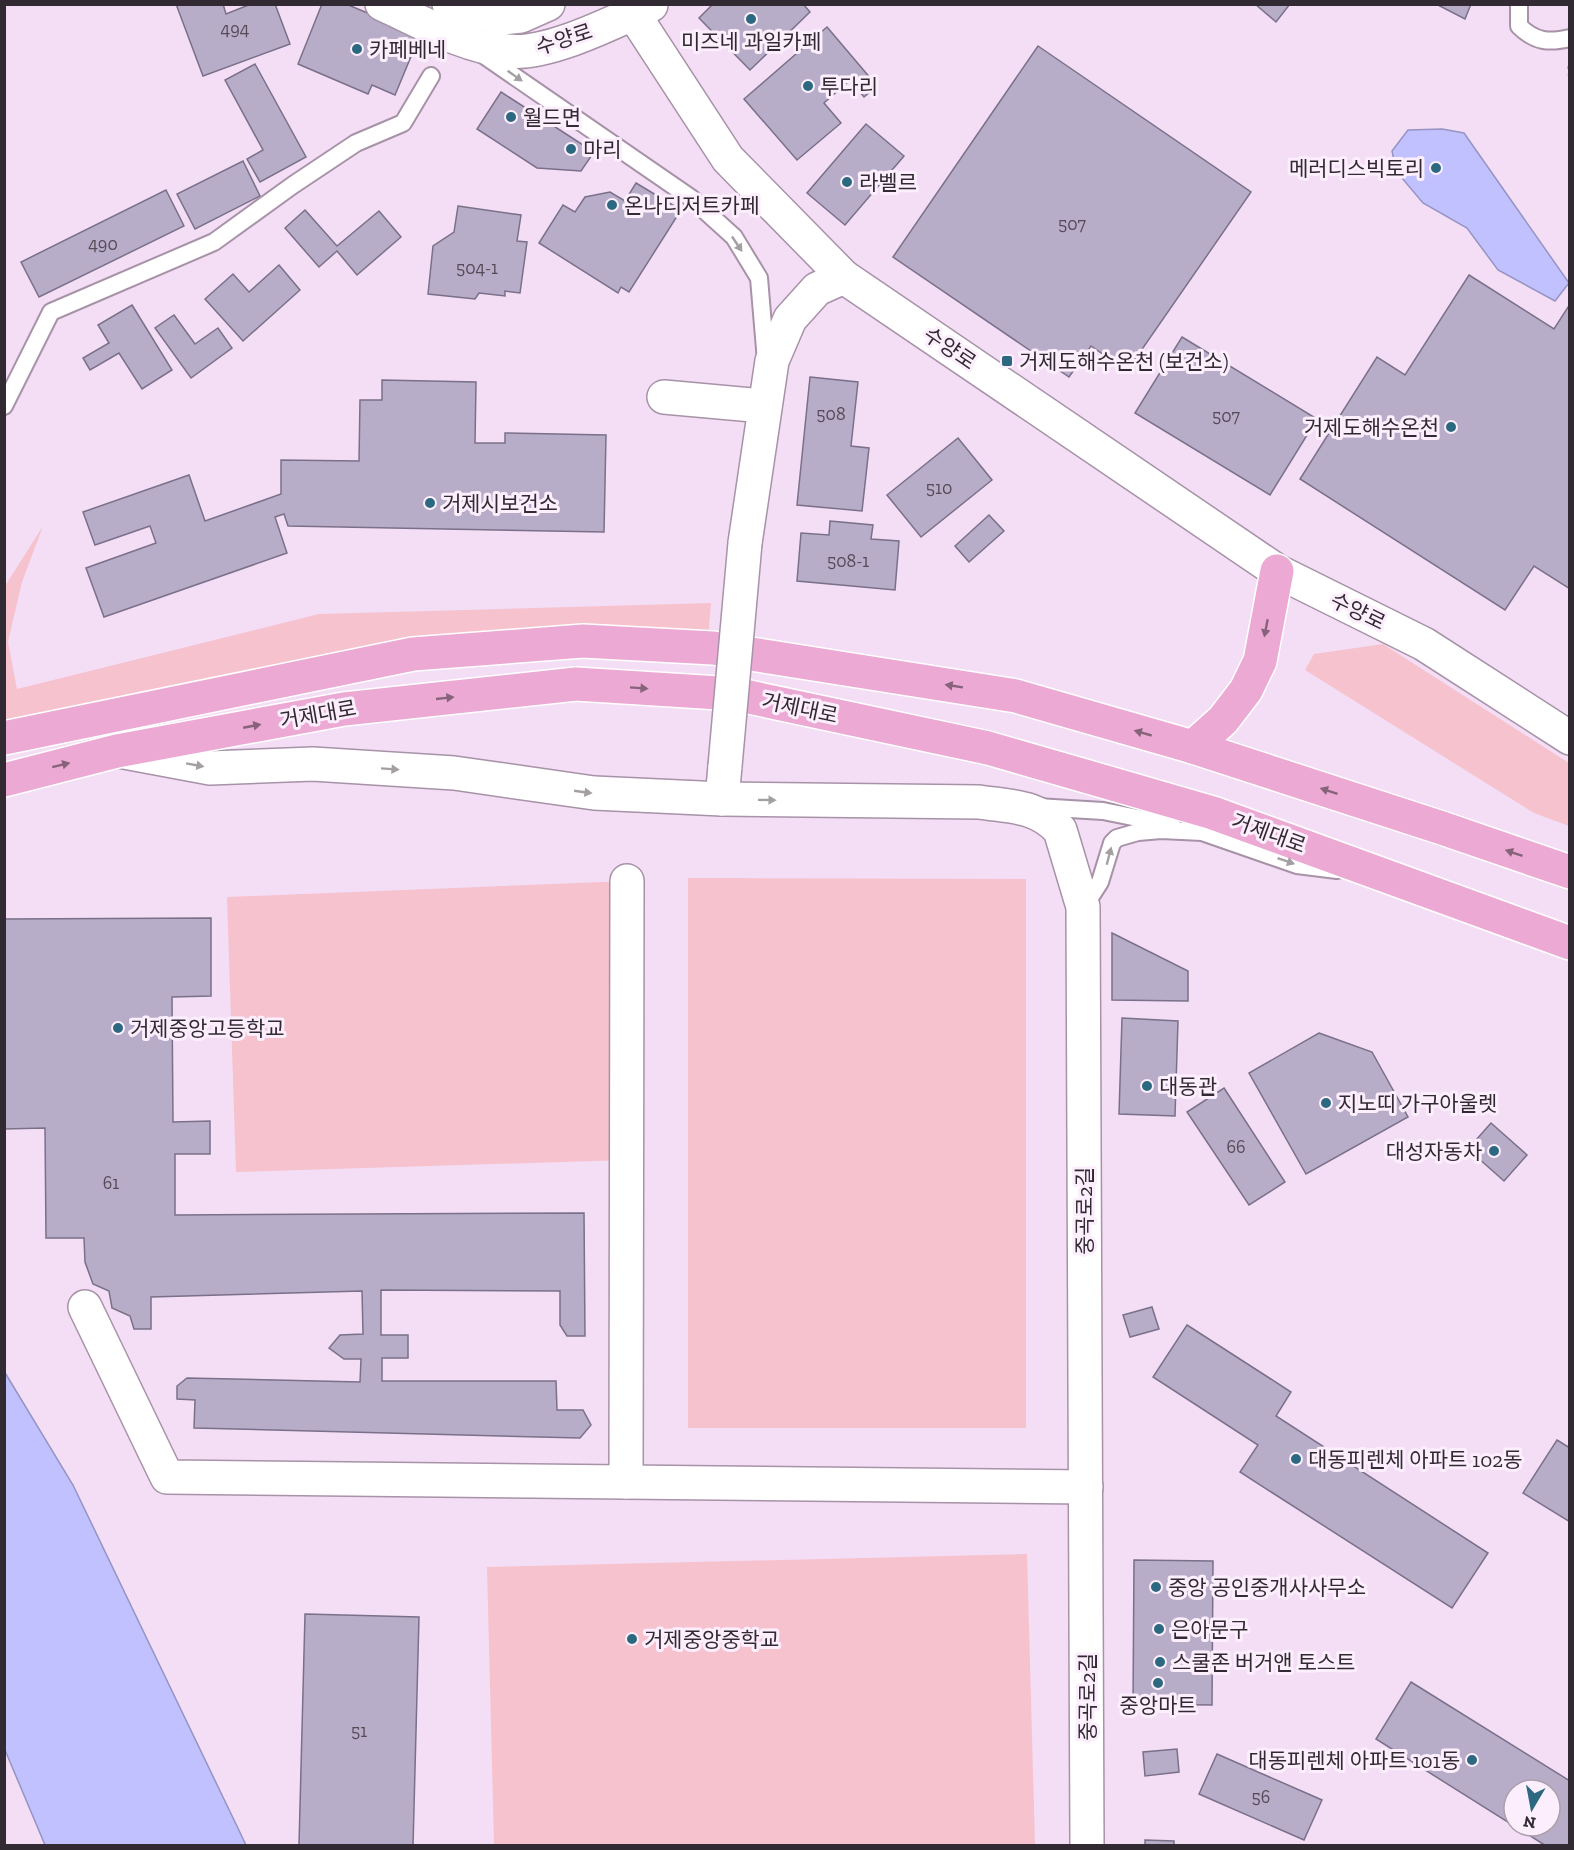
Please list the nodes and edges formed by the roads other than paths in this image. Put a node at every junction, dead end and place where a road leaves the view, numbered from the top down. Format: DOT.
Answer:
graph roads {
  1 [pos="382,4"];
  2 [pos="548,4"];
  3 [pos="1519,4"];
  4 [pos="637,8"];
  5 [pos="449,19"];
  6 [pos="1569,38"];
  7 [pos="430,76"];
  8 [pos="844,277"];
  9 [pos="766,396"];
  10 [pos="664,397"];
  11 [pos="4,406"];
  12 [pos="1277,571"];
  13 [pos="4,738"];
  14 [pos="1569,738"];
  15 [pos="1193,747"];
  16 [pos="117,751"];
  17 [pos="4,780"];
  18 [pos="722,799"];
  19 [pos="1022,807"];
  20 [pos="1202,832"];
  21 [pos="1363,868"];
  22 [pos="1569,872"];
  23 [pos="627,881"];
  24 [pos="1083,907"];
  25 [pos="1569,943"];
  26 [pos="85,1307"];
  27 [pos="626,1482"];
  28 [pos="1086,1487"];
  29 [pos="1087,1845"];
  1 -- 5 [label="street, 수양로"];
  2 -- 5 [label="street, 수양로"];
  3 -- 6 [label="lane"];
  4 -- 5 [label="street, 수양로"];
  4 -- 8 [label="street, 수양로"];
  5 -- 9 [label="lane, one-way"];
  7 -- 11 [label="lane"];
  8 -- 9 [label="street"];
  8 -- 12 [label="street, 수양로"];
  9 -- 10 [label="street"];
  9 -- 18 [label="street, bridge"];
  12 -- 14 [label="street, 수양로"];
  12 -- 15 [label="main road, one-way"];
  15 -- 13 [label="main road, 거제대로, one-way"];
  22 -- 15 [label="main road, 거제대로, one-way"];
  17 -- 16 [label="main road, 거제대로, one-way"];
  16 -- 18 [label="street, one-way"];
  16 -- 21 [label="main road, 거제대로, one-way"];
  18 -- 19 [label="street, one-way"];
  19 -- 20 [label="lane"];
  19 -- 24 [label="street, 중곡로2길"];
  20 -- 21 [label="lane, one-way"];
  24 -- 20 [label="lane, one-way"];
  21 -- 25 [label="main road, 거제대로"];
  23 -- 27 [label="street"];
  24 -- 28 [label="street, 중곡로2길"];
  26 -- 27 [label="street"];
  27 -- 28 [label="street"];
  28 -- 29 [label="street, 중곡로2길"];
}
